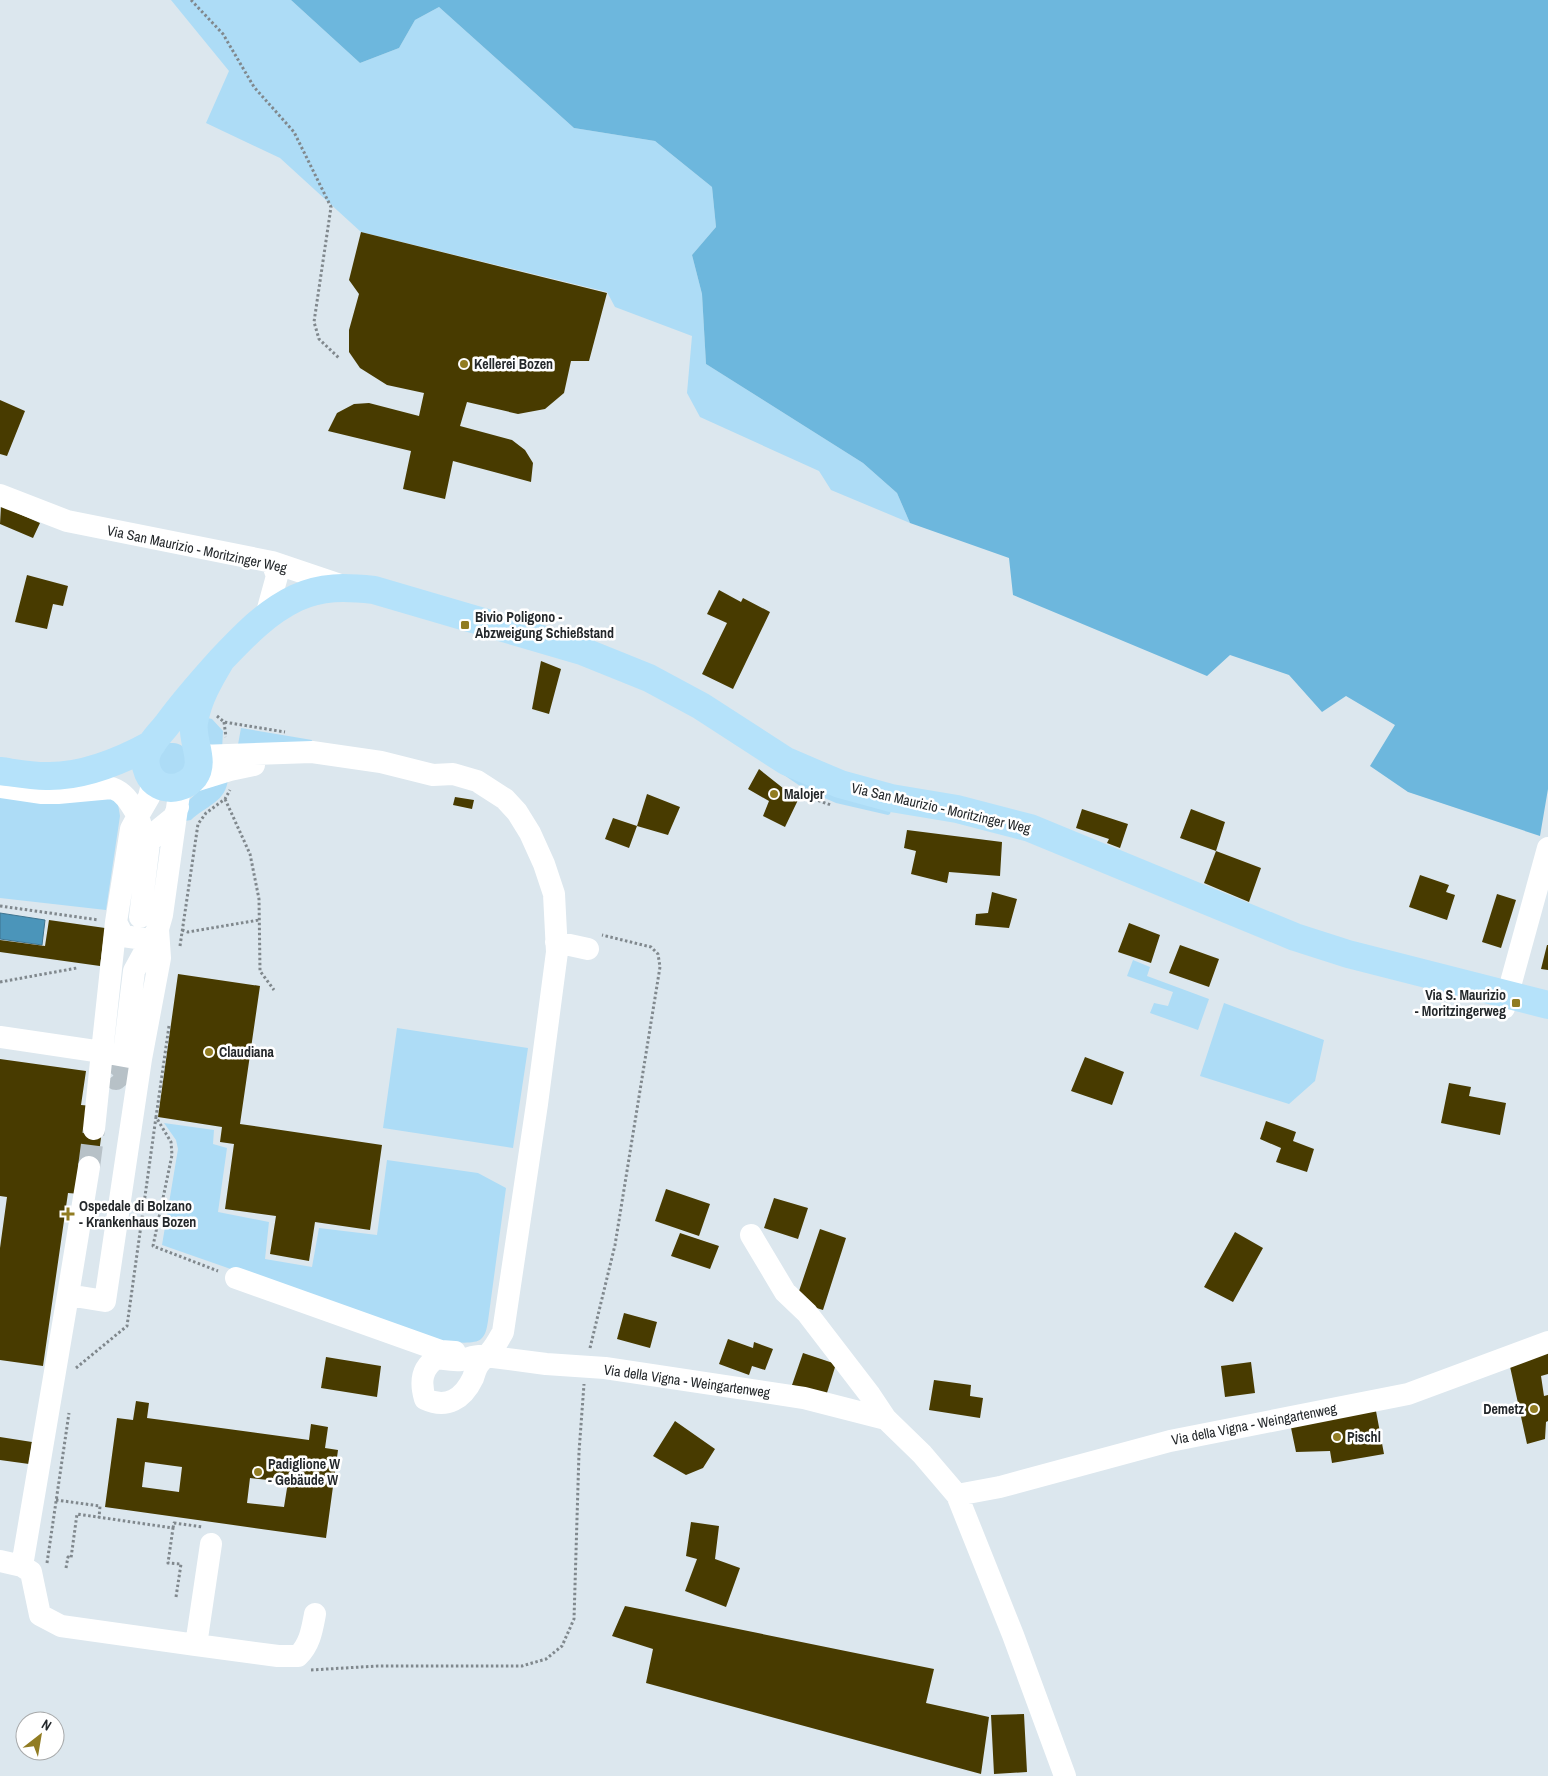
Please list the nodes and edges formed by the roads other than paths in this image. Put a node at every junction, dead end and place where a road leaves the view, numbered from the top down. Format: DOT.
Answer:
graph roads {
  1 [pos="0,495"];
  2 [pos="272,562"];
  3 [pos="343,586"];
  4 [pos="266,616"];
  5 [pos="221,660"];
  6 [pos="153,742"];
  7 [pos="197,753"];
  8 [pos="229,763"];
  9 [pos="0,771"];
  10 [pos="0,778"];
  11 [pos="152,779"];
  12 [pos="0,787"];
  13 [pos="182,792"];
  14 [pos="138,816"];
  15 [pos="149,843"];
  16 [pos="1548,848"];
  17 [pos="140,917"];
  18 [pos="120,929"];
  19 [pos="155,935"];
  20 [pos="593,941"];
  21 [pos="556,942"];
  22 [pos="1506,1002"];
  23 [pos="1548,1005"];
  24 [pos="0,1037"];
  25 [pos="121,1050"];
  26 [pos="94,1129"];
  27 [pos="89,1167"];
  28 [pos="751,1235"];
  29 [pos="236,1278"];
  30 [pos="68,1295"];
  31 [pos="1548,1342"];
  32 [pos="482,1355"];
  33 [pos="886,1419"];
  34 [pos="957,1495"];
  35 [pos="207,1536"];
  36 [pos="0,1561"];
  37 [pos="27,1573"];
  38 [pos="316,1614"];
  39 [pos="196,1645"];
  40 [pos="1065,1776"];
  1 -- 2 [label="street, Via San Maurizio - Moritzinger Weg"];
  2 -- 3 [label="street, Via San Maurizio - Moritzinger Weg"];
  2 -- 4 [label="street"];
  3 -- 4 [label="main road"];
  3 -- 22 [label="main road, Via San Maurizio - Moritzinger Weg"];
  4 -- 5 [label="main road"];
  5 -- 6 [label="main road"];
  5 -- 7 [label="main road"];
  6 -- 7 [label="main road"];
  6 -- 9 [label="main road"];
  6 -- 11 [label="main road"];
  7 -- 8 [label="street"];
  7 -- 13 [label="main road"];
  8 -- 13 [label="street"];
  8 -- 21 [label="street"];
  10 -- 11 [label="main road"];
  11 -- 13 [label="main road"];
  11 -- 14 [label="street"];
  12 -- 14 [label="street"];
  13 -- 15 [label="street"];
  13 -- 19 [label="street"];
  14 -- 15 [label="street"];
  14 -- 18 [label="street"];
  15 -- 17 [label="street"];
  16 -- 22 [label="street"];
  18 -- 19 [label="street"];
  18 -- 25 [label="street"];
  19 -- 25 [label="street"];
  20 -- 21 [label="street"];
  21 -- 32 [label="street"];
  22 -- 23 [label="main road, Via San Maurizio - Moritzinger Weg"];
  24 -- 25 [label="street"];
  25 -- 26 [label="street"];
  25 -- 30 [label="street"];
  27 -- 30 [label="street"];
  28 -- 33 [label="street, Via della Vigna - Weingartenweg"];
  29 -- 32 [label="street, Via della Vigna - Weingartenweg"];
  30 -- 37 [label="street"];
  31 -- 34 [label="street, Via della Vigna - Weingartenweg"];
  32 -- 33 [label="street, Via della Vigna - Weingartenweg"];
  33 -- 34 [label="street, Via della Vigna - Weingartenweg"];
  34 -- 40 [label="street, Via della Vigna - Weingartenweg"];
  35 -- 39 [label="street"];
  36 -- 37 [label="street"];
  37 -- 39 [label="street"];
  38 -- 39 [label="street"];
}
